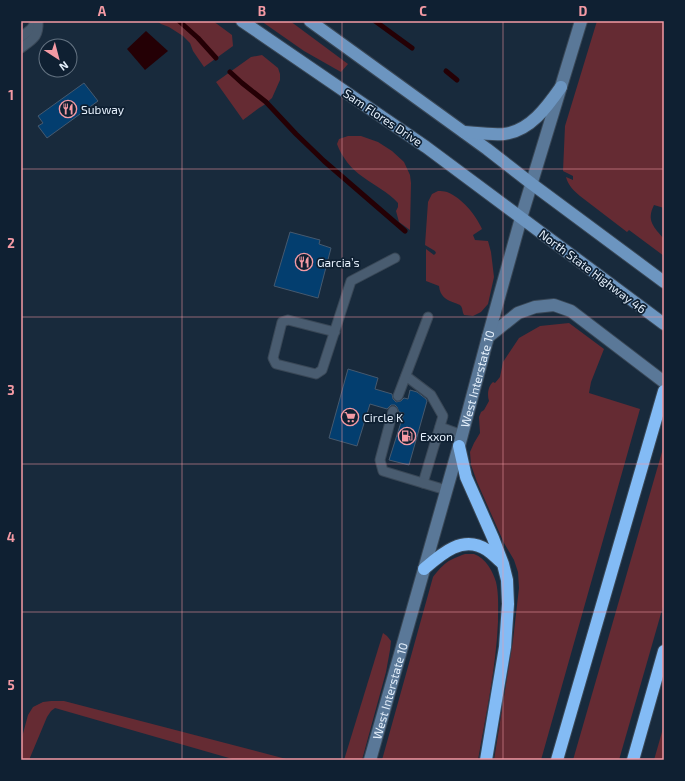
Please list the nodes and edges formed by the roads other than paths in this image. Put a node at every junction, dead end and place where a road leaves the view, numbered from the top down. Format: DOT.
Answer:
graph roads {
  1 [pos="38,21"];
  2 [pos="242,21"];
  3 [pos="310,21"];
  4 [pos="581,21"];
  5 [pos="21,37"];
  6 [pos="21,48"];
  7 [pos="561,88"];
  8 [pos="464,132"];
  9 [pos="532,184"];
  10 [pos="521,218"];
  11 [pos="395,258"];
  12 [pos="664,282"];
  13 [pos="428,317"];
  14 [pos="664,324"];
  15 [pos="334,332"];
  16 [pos="488,337"];
  17 [pos="406,376"];
  18 [pos="664,382"];
  19 [pos="664,391"];
  20 [pos="398,396"];
  21 [pos="393,410"];
  22 [pos="440,427"];
  23 [pos="460,441"];
  24 [pos="423,483"];
  25 [pos="446,490"];
  26 [pos="503,564"];
  27 [pos="424,569"];
  28 [pos="664,651"];
  29 [pos="370,760"];
  30 [pos="486,760"];
  31 [pos="557,760"];
  32 [pos="632,760"];
  1 -- 5 [label="lane"];
  1 -- 6 [label="lane"];
  2 -- 10 [label="main road, Sam Flores Drive"];
  3 -- 8 [label="main road"];
  4 -- 7 [label="street, West Interstate 10"];
  7 -- 8 [label="main road"];
  7 -- 9 [label="street, West Interstate 10"];
  8 -- 9 [label="main road"];
  9 -- 10 [label="street, West Interstate 10"];
  9 -- 12 [label="main road"];
  10 -- 14 [label="main road, North State Highway 46"];
  10 -- 16 [label="street, West Interstate 10"];
  11 -- 15 [label="lane"];
  13 -- 17 [label="lane"];
  15 -- 15 [label="lane"];
  16 -- 18 [label="street"];
  16 -- 23 [label="street, West Interstate 10"];
  17 -- 20 [label="lane"];
  17 -- 22 [label="lane"];
  19 -- 31 [label="highway"];
  21 -- 24 [label="lane"];
  22 -- 23 [label="lane"];
  22 -- 24 [label="lane"];
  23 -- 25 [label="street, West Interstate 10"];
  23 -- 26 [label="highway"];
  24 -- 25 [label="lane"];
  25 -- 27 [label="street, West Interstate 10"];
  26 -- 27 [label="highway"];
  26 -- 30 [label="highway"];
  27 -- 29 [label="street, West Interstate 10"];
  28 -- 32 [label="highway"];
}
